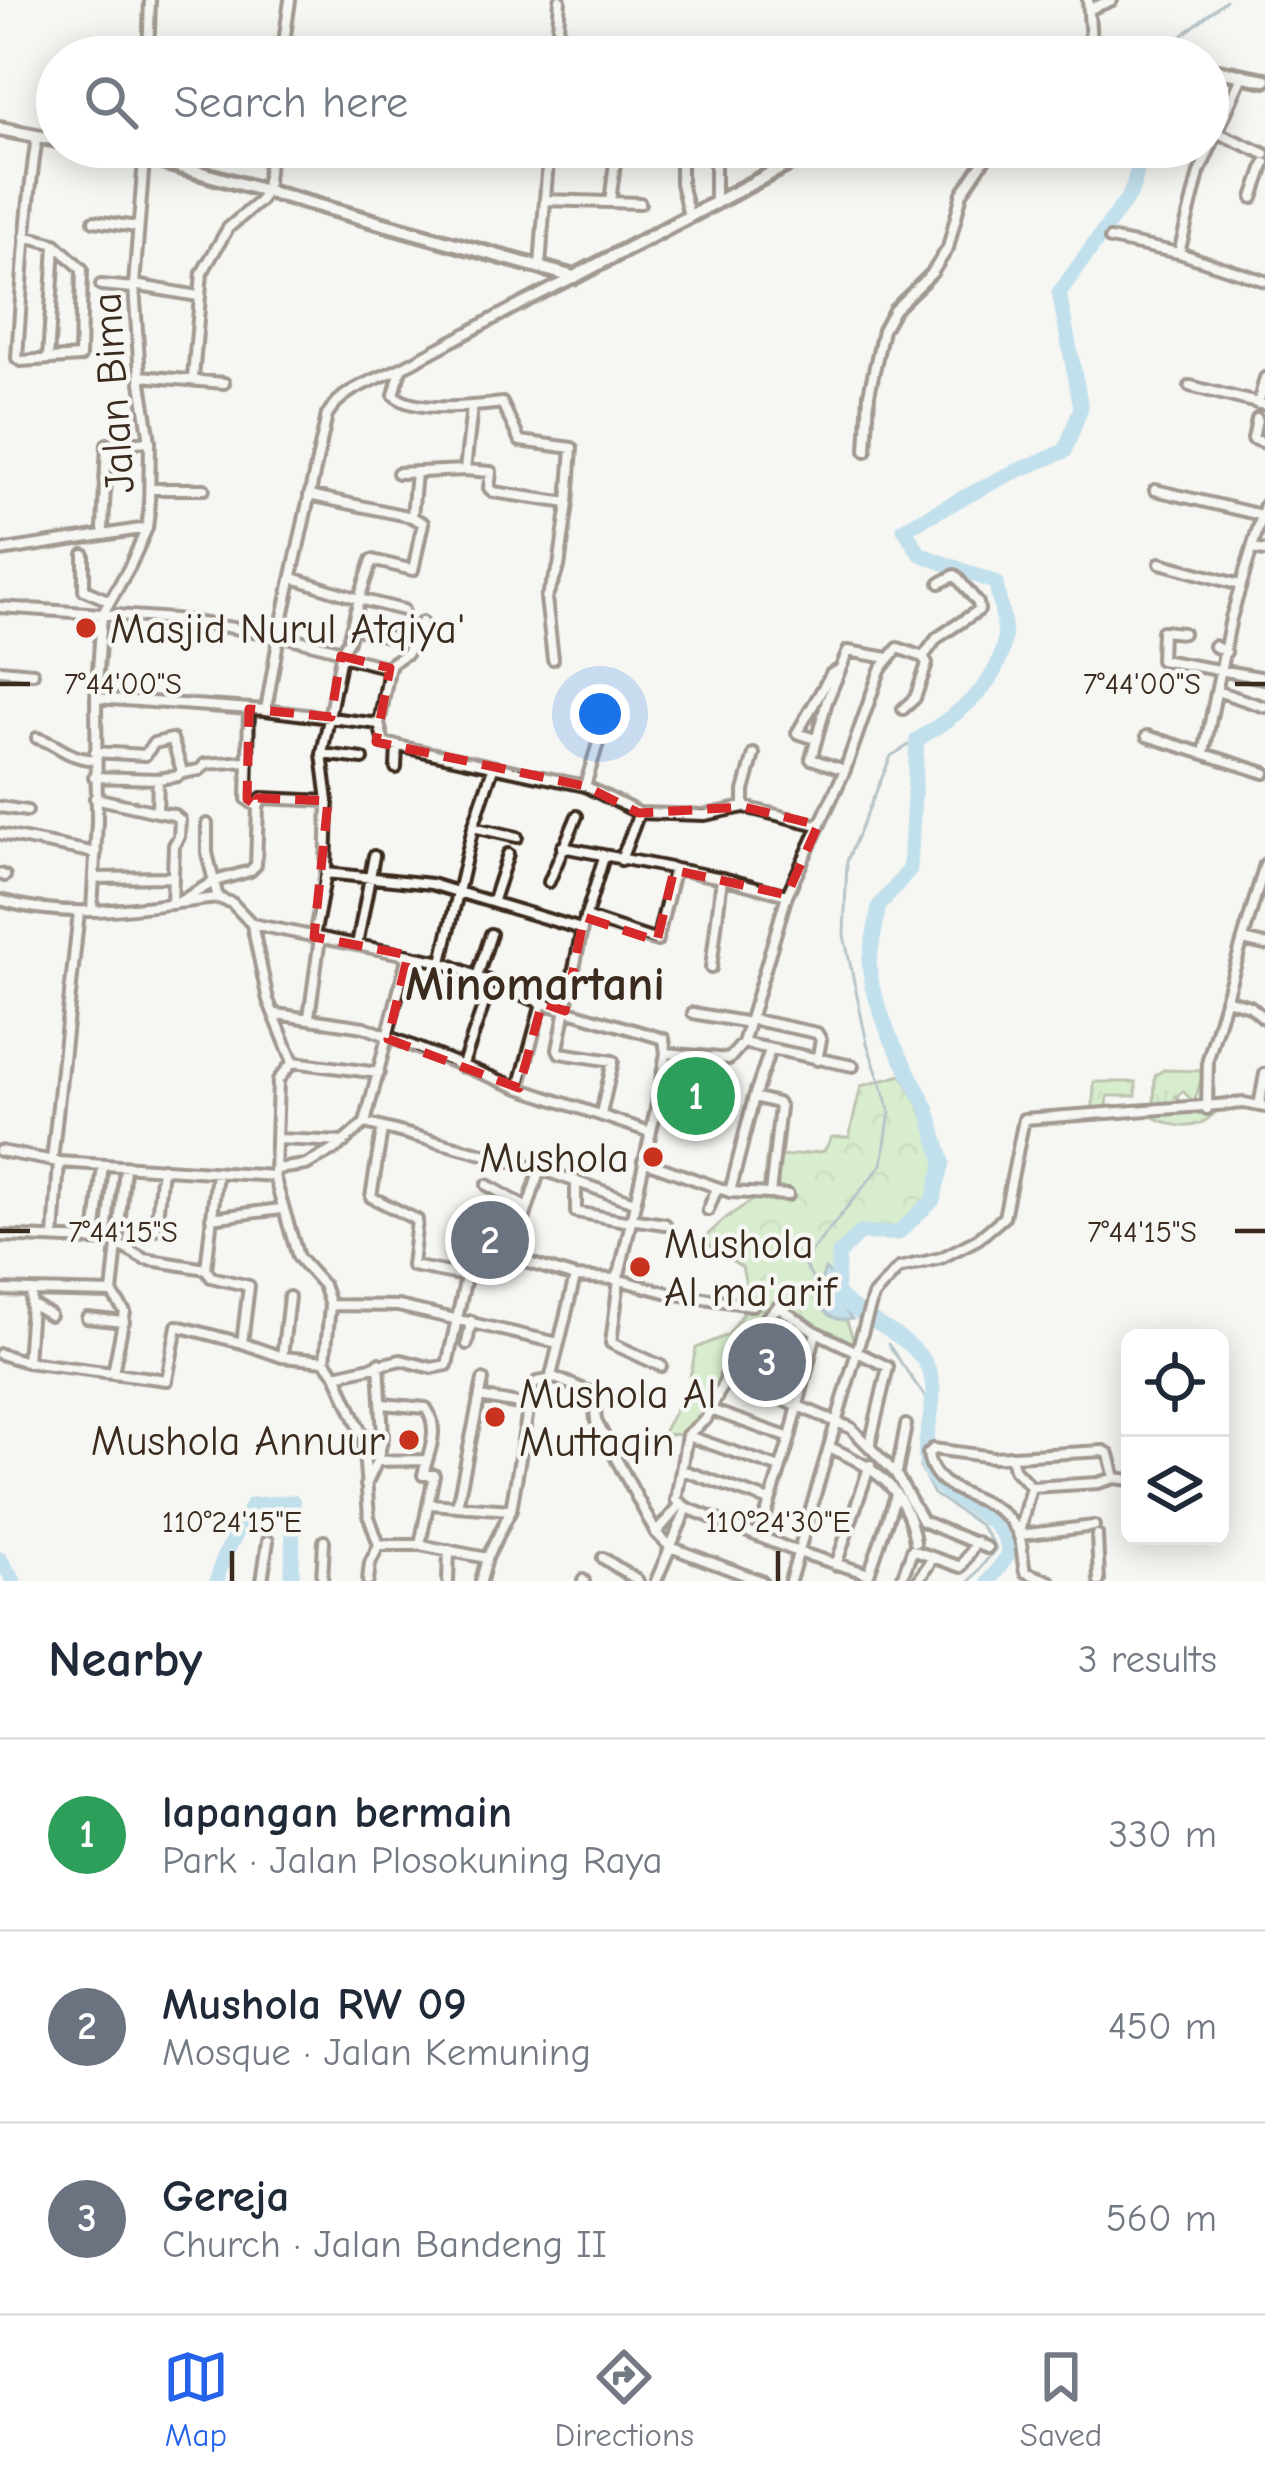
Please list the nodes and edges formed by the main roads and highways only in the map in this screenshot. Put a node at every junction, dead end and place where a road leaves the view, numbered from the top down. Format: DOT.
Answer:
graph roads {
  1 [pos="1229,72"];
  2 [pos="1264,76"];
  3 [pos="0,129"];
  4 [pos="36,137"];
  5 [pos="196,168"];
  6 [pos="782,168"];
  1 -- 2 [label="main road"];
  3 -- 4 [label="main road"];
  5 -- 6 [label="main road"];
}
